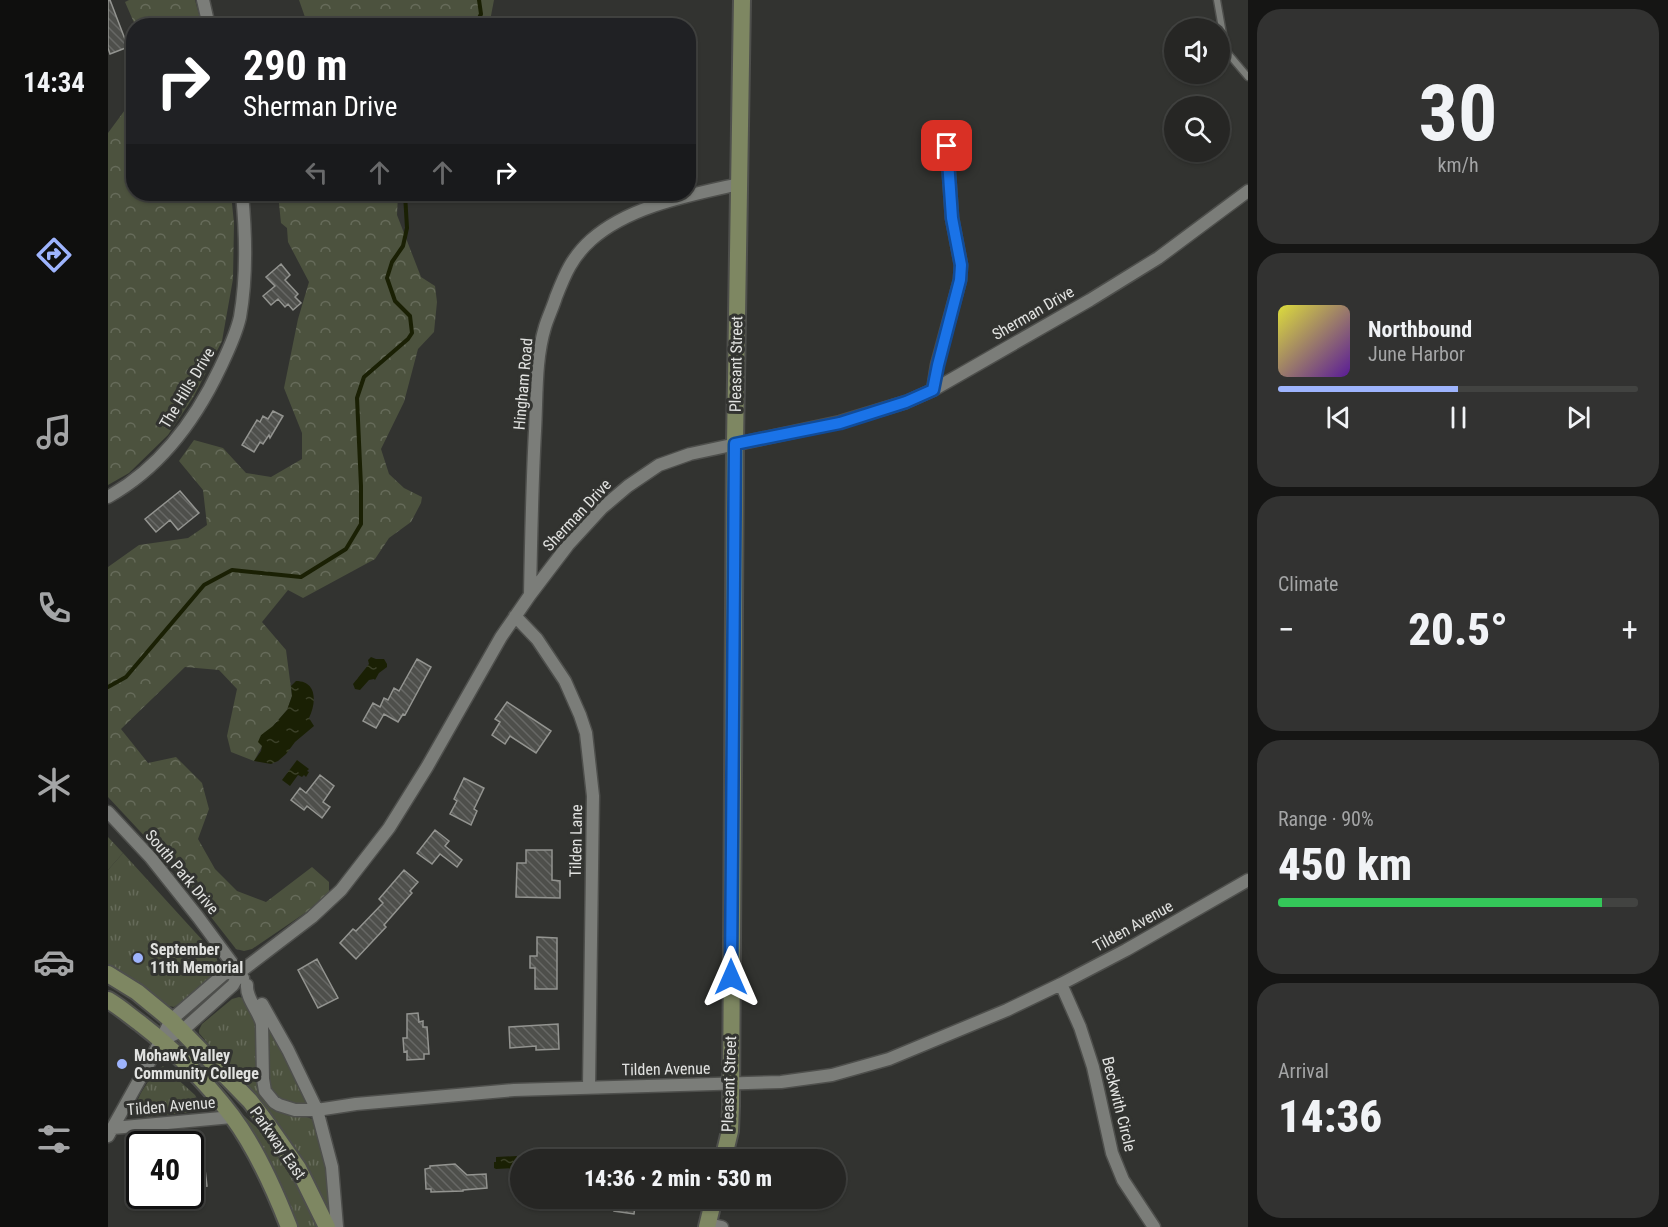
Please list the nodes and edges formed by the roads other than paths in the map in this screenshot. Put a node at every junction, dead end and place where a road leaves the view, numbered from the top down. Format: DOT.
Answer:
graph roads {
  1 [pos="203,0"];
  2 [pos="742,0"];
  3 [pos="1217,0"];
  4 [pos="207,18"];
  5 [pos="1248,77"];
  6 [pos="947,146"];
  7 [pos="739,184"];
  8 [pos="1248,191"];
  9 [pos="696,194"];
  10 [pos="243,201"];
  11 [pos="670,201"];
  12 [pos="933,390"];
  13 [pos="735,444"];
  14 [pos="108,497"];
  15 [pos="531,595"];
  16 [pos="515,616"];
  17 [pos="108,812"];
  18 [pos="1248,880"];
  19 [pos="240,972"];
  20 [pos="108,974"];
  21 [pos="1061,984"];
  22 [pos="247,985"];
  23 [pos="108,999"];
  24 [pos="177,1025"];
  25 [pos="162,1040"];
  26 [pos="731,1084"];
  27 [pos="589,1087"];
  28 [pos="317,1110"];
  29 [pos="232,1117"];
  30 [pos="110,1132"];
  31 [pos="725,1149"];
  32 [pos="713,1209"];
  33 [pos="712,1226"];
  34 [pos="289,1227"];
  35 [pos="327,1227"];
  36 [pos="337,1227"];
  37 [pos="1154,1227"];
  1 -- 4 [label="street"];
  2 -- 7 [label="street, Pleasant Street"];
  3 -- 5 [label="lane"];
  6 -- 12 [label="street"];
  7 -- 9 [label="street, Hingham Road"];
  7 -- 13 [label="street, Pleasant Street"];
  8 -- 12 [label="street, Sherman Drive"];
  10 -- 14 [label="street, The Hills Drive"];
  11 -- 15 [label="street, Hingham Road"];
  12 -- 13 [label="street, Sherman Drive"];
  13 -- 15 [label="street, Sherman Drive"];
  13 -- 26 [label="street, Pleasant Street"];
  15 -- 16 [label="street, Sherman Drive"];
  16 -- 19 [label="street, Sherman Drive"];
  16 -- 27 [label="street, Tilden Lane"];
  17 -- 19 [label="street, South Park Drive"];
  18 -- 21 [label="street, Tilden Avenue"];
  19 -- 22 [label="street, South Park Drive"];
  19 -- 24 [label="street, Sherman Drive"];
  20 -- 24 [label="street, Parkway East"];
  21 -- 26 [label="street, Tilden Avenue"];
  21 -- 37 [label="street, Beckwith Circle"];
  22 -- 28 [label="street, South Park Drive"];
  22 -- 28 [label="street, Tilden Avenue"];
  23 -- 25 [label="street, Parkway East"];
  24 -- 25 [label="street, Sherman Drive"];
  24 -- 35 [label="street, Parkway East"];
  25 -- 29 [label="street, Parkway East"];
  25 -- 30 [label="street, Sherman Drive"];
  26 -- 27 [label="street, Tilden Avenue"];
  26 -- 31 [label="street, Pleasant Street"];
  27 -- 28 [label="street, Tilden Avenue"];
  28 -- 36 [label="street, Parkway East"];
  29 -- 30 [label="street, Tilden Avenue"];
  29 -- 34 [label="street, Parkway East"];
  32 -- 33 [label="street"];
}
